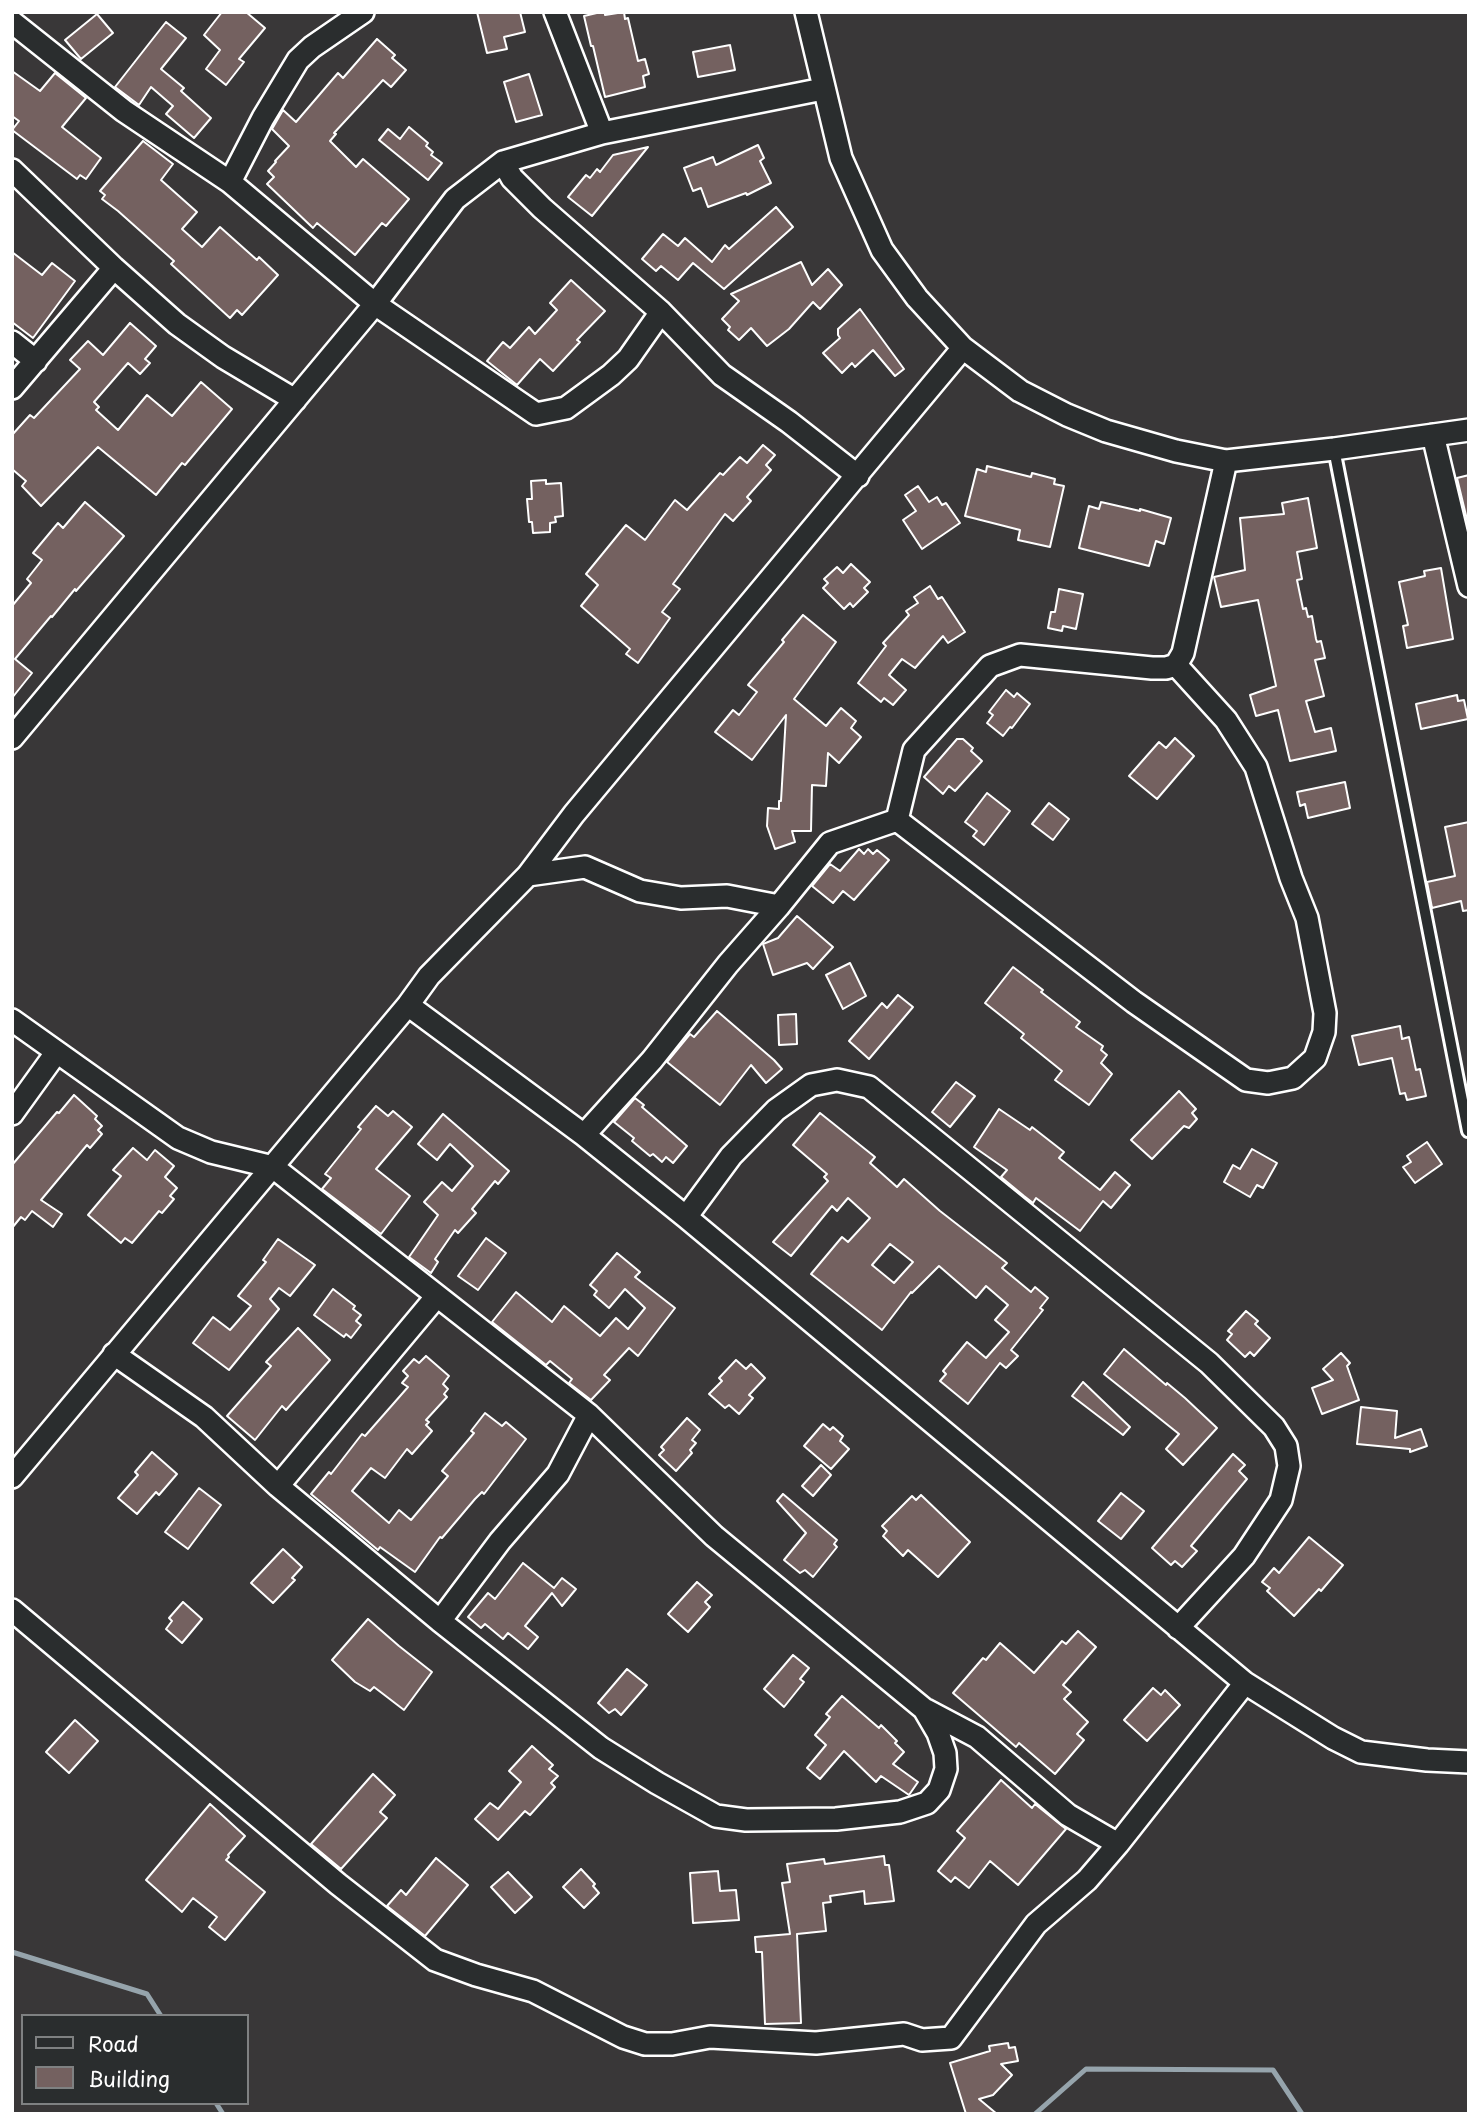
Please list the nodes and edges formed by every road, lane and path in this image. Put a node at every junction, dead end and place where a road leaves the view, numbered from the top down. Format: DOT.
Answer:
graph roads {
  1 [pos="363,12"];
  2 [pos="555,12"];
  3 [pos="806,12"];
  4 [pos="12,22"];
  5 [pos="823,89"];
  6 [pos="602,133"];
  7 [pos="503,162"];
  8 [pos="12,170"];
  9 [pos="230,182"];
  10 [pos="114,268"];
  11 [pos="375,304"];
  12 [pos="660,312"];
  13 [pos="12,342"];
  14 [pos="963,348"];
  15 [pos="36,361"];
  16 [pos="12,388"];
  17 [pos="295,400"];
  18 [pos="1469,429"];
  19 [pos="1433,435"];
  20 [pos="1334,449"];
  21 [pos="1226,461"];
  22 [pos="858,476"];
  23 [pos="1469,586"];
  24 [pos="1176,665"];
  25 [pos="12,738"];
  26 [pos="898,820"];
  27 [pos="528,875"];
  28 [pos="779,906"];
  29 [pos="408,1005"];
  30 [pos="12,1020"];
  31 [pos="56,1052"];
  32 [pos="12,1114"];
  33 [pos="1468,1131"];
  34 [pos="584,1135"];
  35 [pos="273,1167"];
  36 [pos="686,1217"];
  37 [pos="437,1296"];
  38 [pos="114,1354"];
  39 [pos="589,1415"];
  40 [pos="12,1477"];
  41 [pos="278,1486"];
  42 [pos="12,1610"];
  43 [pos="440,1621"];
  44 [pos="1178,1628"];
  45 [pos="1245,1683"];
  46 [pos="924,1710"];
  47 [pos="1469,1762"];
  48 [pos="1118,1844"];
  1 -- 9 [label="street"];
  2 -- 6 [label="street"];
  3 -- 5 [label="street"];
  4 -- 9 [label="street"];
  5 -- 6 [label="street"];
  5 -- 14 [label="street"];
  6 -- 7 [label="street"];
  7 -- 11 [label="street"];
  7 -- 12 [label="street"];
  8 -- 10 [label="street"];
  9 -- 11 [label="street"];
  10 -- 15 [label="street"];
  10 -- 17 [label="street"];
  11 -- 12 [label="street"];
  11 -- 17 [label="street"];
  12 -- 22 [label="street"];
  13 -- 15 [label="street"];
  14 -- 21 [label="street"];
  14 -- 22 [label="street"];
  15 -- 16 [label="street"];
  17 -- 25 [label="street"];
  18 -- 19 [label="street"];
  19 -- 20 [label="street"];
  19 -- 23 [label="street"];
  20 -- 21 [label="street"];
  20 -- 33 [label="lane"];
  21 -- 24 [label="street"];
  22 -- 27 [label="street"];
  24 -- 26 [label="street"];
  24 -- 26 [label="street"];
  26 -- 28 [label="street"];
  27 -- 28 [label="street"];
  27 -- 29 [label="street"];
  28 -- 34 [label="street"];
  29 -- 34 [label="street"];
  29 -- 35 [label="street"];
  30 -- 31 [label="street"];
  31 -- 32 [label="street"];
  31 -- 35 [label="street"];
  34 -- 36 [label="street"];
  35 -- 37 [label="street"];
  35 -- 38 [label="street"];
  36 -- 44 [label="street"];
  36 -- 44 [label="street"];
  37 -- 39 [label="street"];
  37 -- 41 [label="street"];
  38 -- 40 [label="street"];
  38 -- 41 [label="street"];
  39 -- 43 [label="street"];
  39 -- 46 [label="street"];
  41 -- 43 [label="street"];
  42 -- 48 [label="street"];
  43 -- 46 [label="street"];
  44 -- 45 [label="street"];
  45 -- 47 [label="street"];
  45 -- 48 [label="street"];
  46 -- 48 [label="street"];
}
